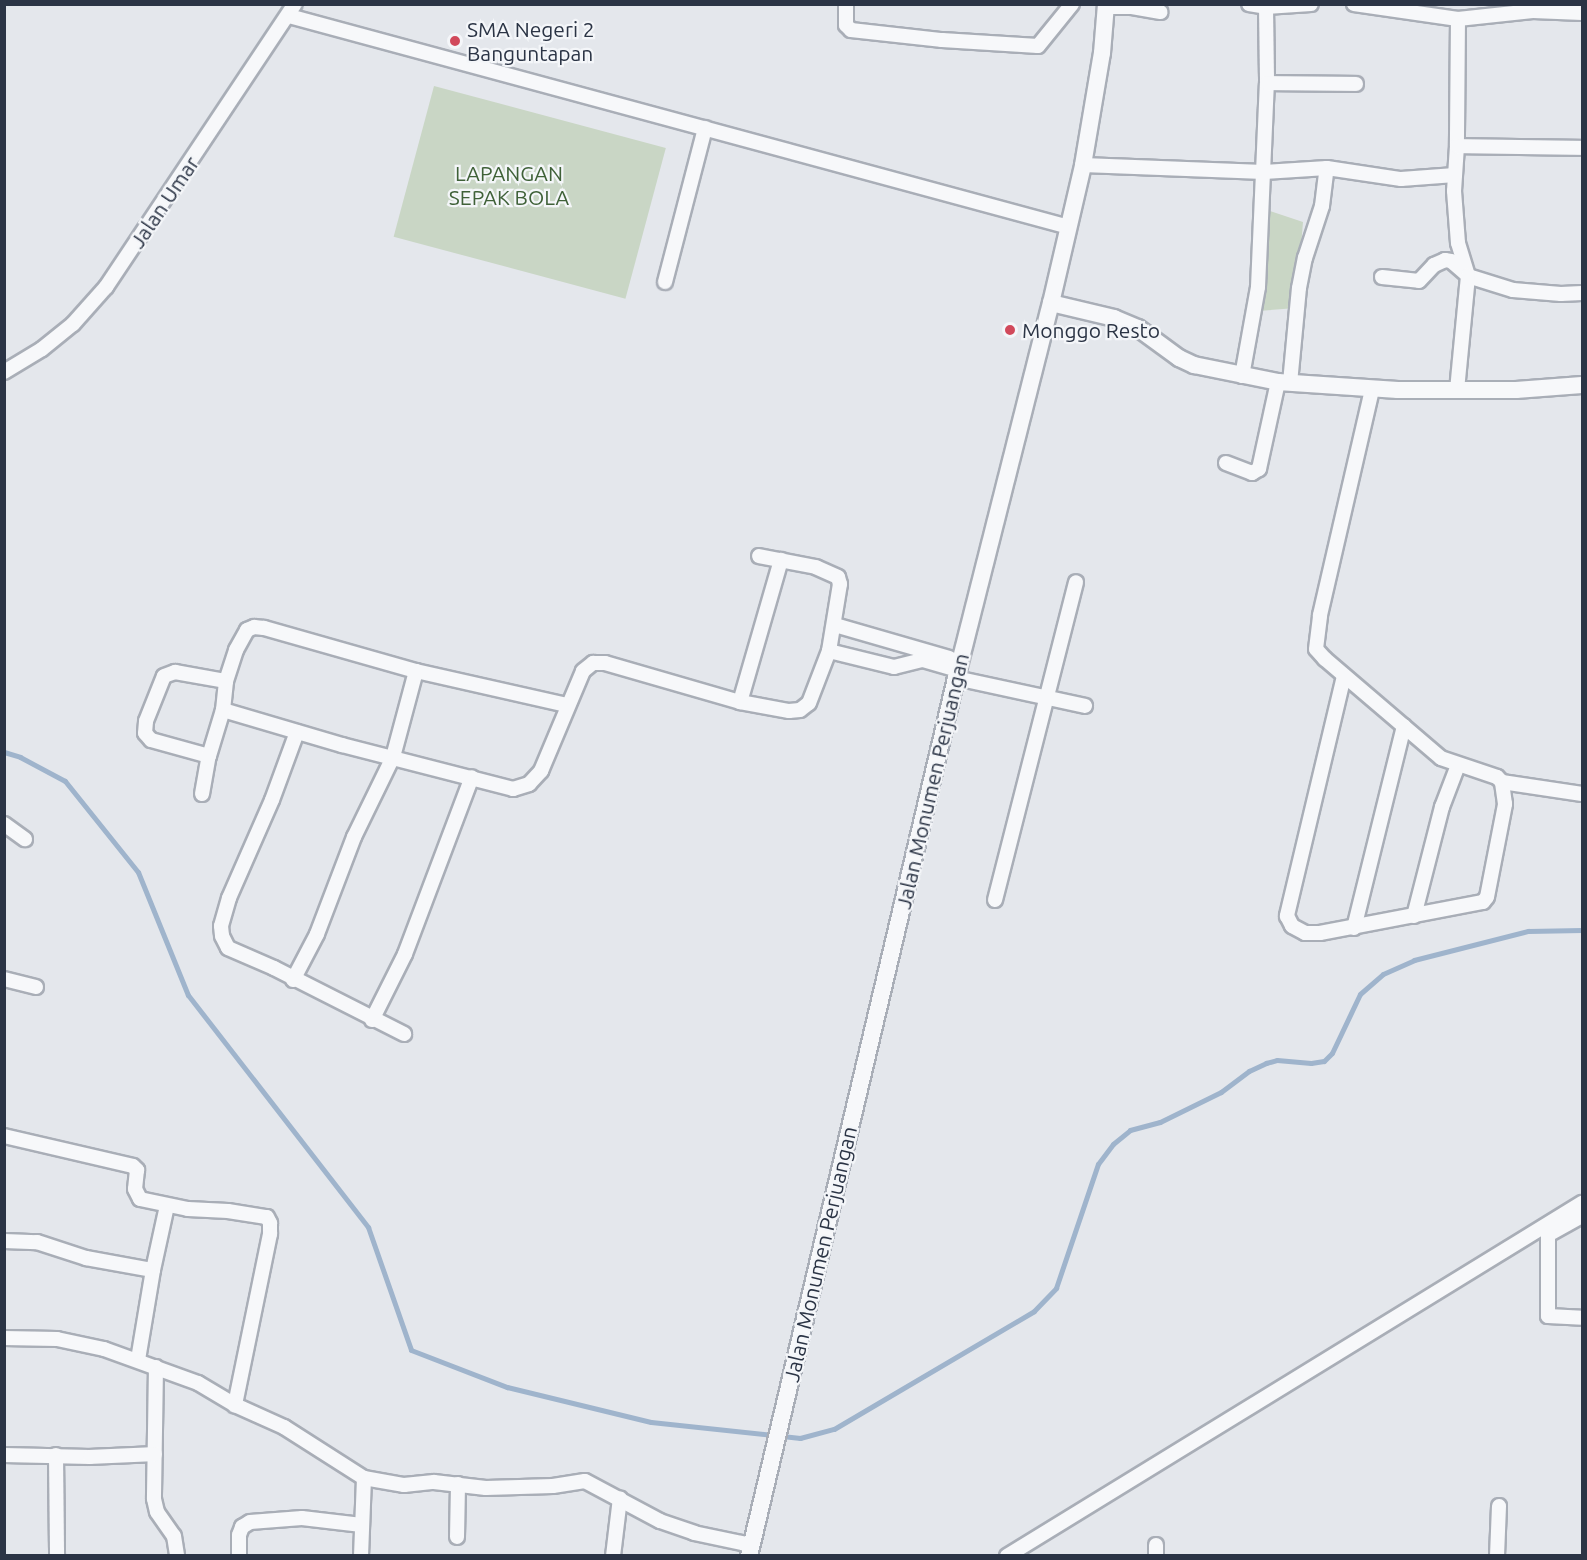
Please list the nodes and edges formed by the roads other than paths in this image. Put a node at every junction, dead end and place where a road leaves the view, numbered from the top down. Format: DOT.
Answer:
graph roads {
  1 [pos="846,4"];
  2 [pos="1072,4"];
  3 [pos="1249,4"];
  4 [pos="1311,4"];
  5 [pos="1354,4"];
  6 [pos="1105,6"];
  7 [pos="1266,8"];
  8 [pos="292,10"];
  9 [pos="1161,12"];
  10 [pos="1582,13"];
  11 [pos="1458,19"];
  12 [pos="1267,83"];
  13 [pos="1356,84"];
  14 [pos="705,128"];
  15 [pos="1457,146"];
  16 [pos="1582,148"];
  17 [pos="1083,165"];
  18 [pos="1327,168"];
  19 [pos="1264,172"];
  20 [pos="1455,175"];
  21 [pos="1069,227"];
  22 [pos="1468,276"];
  23 [pos="1382,277"];
  24 [pos="665,282"];
  25 [pos="1582,292"];
  26 [pos="1051,303"];
  27 [pos="4,372"];
  28 [pos="1242,376"];
  29 [pos="1284,382"];
  30 [pos="1582,385"];
  31 [pos="1372,389"];
  32 [pos="1457,390"];
  33 [pos="1226,463"];
  34 [pos="759,556"];
  35 [pos="781,560"];
  36 [pos="1076,582"];
  37 [pos="835,625"];
  38 [pos="829,651"];
  39 [pos="416,670"];
  40 [pos="958,670"];
  41 [pos="1344,676"];
  42 [pos="226,681"];
  43 [pos="1047,698"];
  44 [pos="740,702"];
  45 [pos="567,705"];
  46 [pos="1085,706"];
  47 [pos="223,710"];
  48 [pos="1404,726"];
  49 [pos="297,732"];
  50 [pos="209,756"];
  51 [pos="393,757"];
  52 [pos="1458,765"];
  53 [pos="472,777"];
  54 [pos="1502,782"];
  55 [pos="202,794"];
  56 [pos="1582,794"];
  57 [pos="4,824"];
  58 [pos="25,839"];
  59 [pos="994,900"];
  60 [pos="1414,916"];
  61 [pos="1354,928"];
  62 [pos="4,979"];
  63 [pos="293,980"];
  64 [pos="36,987"];
  65 [pos="372,1020"];
  66 [pos="404,1034"];
  67 [pos="4,1137"];
  68 [pos="1582,1203"];
  69 [pos="167,1206"];
  70 [pos="1582,1216"];
  71 [pos="4,1241"];
  72 [pos="153,1270"];
  73 [pos="1582,1317"];
  74 [pos="4,1338"];
  75 [pos="138,1360"];
  76 [pos="156,1366"];
  77 [pos="235,1406"];
  78 [pos="155,1454"];
  79 [pos="4,1455"];
  80 [pos="56,1455"];
  81 [pos="364,1478"];
  82 [pos="458,1485"];
  83 [pos="620,1498"];
  84 [pos="1499,1506"];
  85 [pos="362,1525"];
  86 [pos="458,1537"];
  87 [pos="750,1550"];
  88 [pos="57,1556"];
  89 [pos="177,1556"];
  90 [pos="239,1556"];
  91 [pos="361,1556"];
  92 [pos="614,1556"];
  93 [pos="1007,1556"];
  94 [pos="1497,1556"];
  1 -- 2 [label="street"];
  3 -- 7 [label="street"];
  4 -- 7 [label="street"];
  5 -- 11 [label="street"];
  6 -- 9 [label="street"];
  6 -- 17 [label="street, Jalan Monumen Perjuangan"];
  7 -- 12 [label="street"];
  8 -- 14 [label="street"];
  8 -- 27 [label="street, Jalan Umar"];
  10 -- 11 [label="street"];
  11 -- 15 [label="street"];
  12 -- 13 [label="street"];
  12 -- 19 [label="street"];
  14 -- 21 [label="street"];
  14 -- 24 [label="street"];
  15 -- 16 [label="street"];
  15 -- 20 [label="street"];
  17 -- 19 [label="street"];
  17 -- 21 [label="street, Jalan Monumen Perjuangan"];
  18 -- 19 [label="street"];
  18 -- 20 [label="street"];
  18 -- 29 [label="street"];
  19 -- 28 [label="street"];
  20 -- 22 [label="street"];
  21 -- 26 [label="street, Jalan Monumen Perjuangan"];
  22 -- 23 [label="street"];
  22 -- 25 [label="street"];
  22 -- 32 [label="street"];
  26 -- 28 [label="street"];
  26 -- 40 [label="street, Jalan Monumen Perjuangan"];
  28 -- 29 [label="street"];
  29 -- 31 [label="street"];
  29 -- 33 [label="street"];
  30 -- 32 [label="street"];
  31 -- 32 [label="street"];
  31 -- 41 [label="street"];
  34 -- 35 [label="street"];
  35 -- 37 [label="street"];
  35 -- 44 [label="street"];
  36 -- 43 [label="street"];
  37 -- 38 [label="street"];
  37 -- 40 [label="street"];
  38 -- 40 [label="street"];
  38 -- 44 [label="street"];
  39 -- 42 [label="street"];
  39 -- 45 [label="street"];
  39 -- 51 [label="street"];
  40 -- 43 [label="street"];
  40 -- 87 [label="street, Jalan Monumen Perjuangan"];
  41 -- 48 [label="street"];
  41 -- 61 [label="street"];
  42 -- 47 [label="street"];
  42 -- 50 [label="street"];
  43 -- 46 [label="street"];
  43 -- 59 [label="street"];
  44 -- 45 [label="street"];
  45 -- 53 [label="street"];
  47 -- 49 [label="street"];
  47 -- 50 [label="street"];
  48 -- 52 [label="street"];
  48 -- 61 [label="street"];
  49 -- 51 [label="street"];
  49 -- 63 [label="street"];
  50 -- 55 [label="street"];
  51 -- 53 [label="street"];
  51 -- 63 [label="street"];
  52 -- 54 [label="street"];
  52 -- 60 [label="street"];
  53 -- 65 [label="street"];
  54 -- 56 [label="street"];
  54 -- 60 [label="street"];
  57 -- 58 [label="street"];
  60 -- 61 [label="street"];
  62 -- 64 [label="street"];
  63 -- 65 [label="street"];
  65 -- 66 [label="street"];
  67 -- 69 [label="street"];
  68 -- 93 [label="street"];
  69 -- 72 [label="street"];
  69 -- 77 [label="street"];
  70 -- 73 [label="street"];
  71 -- 72 [label="street"];
  72 -- 75 [label="street"];
  74 -- 75 [label="street"];
  75 -- 76 [label="street"];
  76 -- 77 [label="street"];
  76 -- 78 [label="street"];
  77 -- 81 [label="street"];
  78 -- 80 [label="street"];
  78 -- 89 [label="street"];
  79 -- 80 [label="street"];
  80 -- 88 [label="street"];
  81 -- 82 [label="street"];
  81 -- 85 [label="street"];
  82 -- 83 [label="street"];
  82 -- 86 [label="street"];
  83 -- 87 [label="street"];
  83 -- 92 [label="street"];
  84 -- 94 [label="street"];
  85 -- 90 [label="street"];
  85 -- 91 [label="street"];
}
